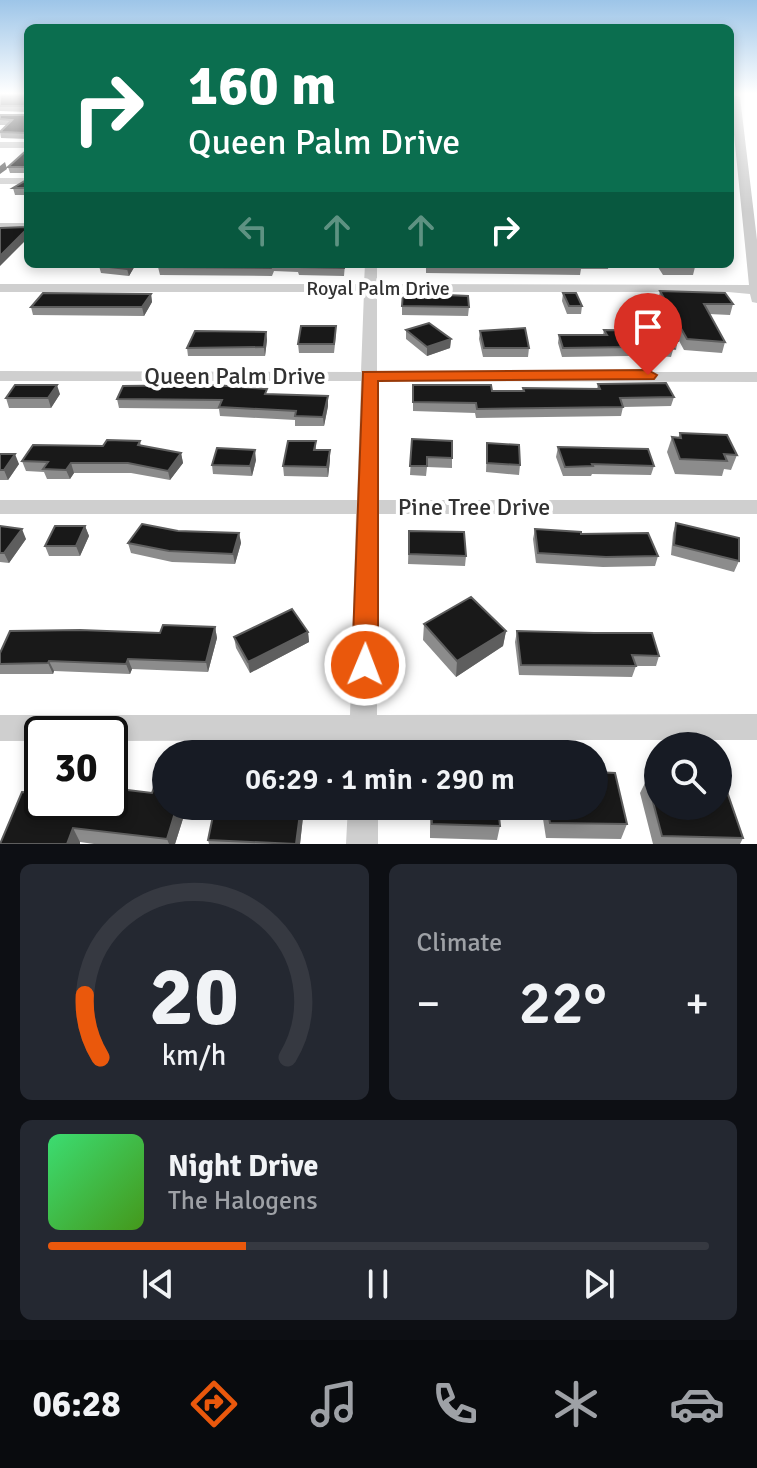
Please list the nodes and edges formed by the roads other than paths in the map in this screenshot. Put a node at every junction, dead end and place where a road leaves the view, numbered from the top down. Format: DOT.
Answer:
graph roads {
  1 [pos="0,145"];
  2 [pos="24,145"];
  3 [pos="735,145"];
  4 [pos="734,180"];
  5 [pos="0,181"];
  6 [pos="24,181"];
  7 [pos="744,181"];
  8 [pos="0,227"];
  9 [pos="24,227"];
  10 [pos="371,268"];
  11 [pos="0,288"];
  12 [pos="371,288"];
  13 [pos="756,290"];
  14 [pos="757,299"];
  15 [pos="0,376"];
  16 [pos="369,376"];
  17 [pos="757,377"];
  18 [pos="0,507"];
  19 [pos="367,507"];
  20 [pos="757,507"];
  21 [pos="757,727"];
  22 [pos="0,728"];
  23 [pos="336,740"];
  24 [pos="364,740"];
  25 [pos="392,740"];
  26 [pos="363,820"];
  27 [pos="362,844"];
  1 -- 2 [label="street"];
  3 -- 7 [label="street"];
  4 -- 7 [label="street"];
  5 -- 6 [label="street"];
  7 -- 13 [label="street"];
  8 -- 9 [label="street"];
  10 -- 12 [label="street"];
  11 -- 12 [label="street, Royal Palm Drive"];
  12 -- 13 [label="street, Royal Palm Drive"];
  12 -- 16 [label="street"];
  13 -- 14 [label="street"];
  15 -- 16 [label="street, Queen Palm Drive"];
  16 -- 17 [label="street, Queen Palm Drive"];
  16 -- 19 [label="street"];
  18 -- 19 [label="street, Pine Tree Drive"];
  19 -- 20 [label="street, Pine Tree Drive"];
  19 -- 24 [label="street"];
  21 -- 25 [label="street"];
  22 -- 23 [label="street"];
  26 -- 27 [label="street"];
}
